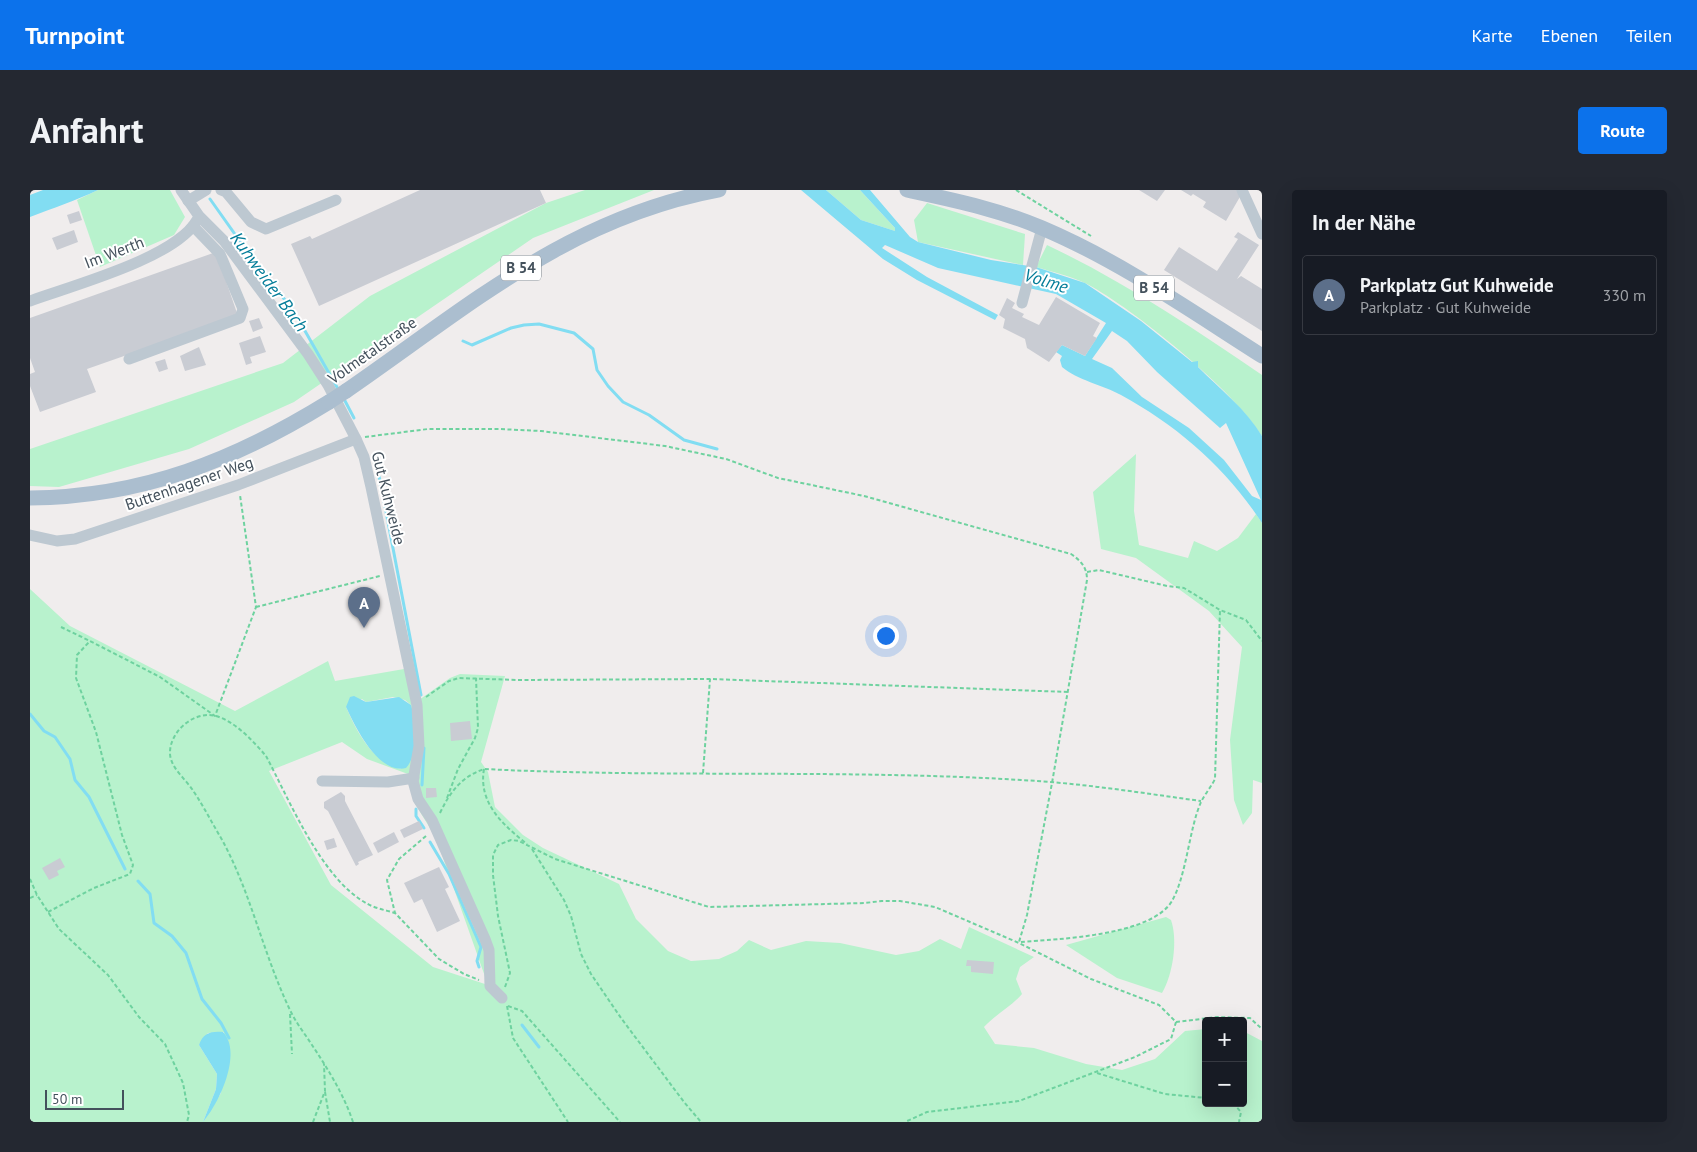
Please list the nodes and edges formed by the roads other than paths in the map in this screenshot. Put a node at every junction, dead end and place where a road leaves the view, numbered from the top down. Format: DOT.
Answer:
graph roads {
  1 [pos="181,190"];
  2 [pos="206,190"];
  3 [pos="221,190"];
  4 [pos="719,190"];
  5 [pos="906,190"];
  6 [pos="1242,190"];
  7 [pos="336,200"];
  8 [pos="188,201"];
  9 [pos="196,221"];
  10 [pos="1262,234"];
  11 [pos="1040,235"];
  12 [pos="30,301"];
  13 [pos="1022,303"];
  14 [pos="1262,356"];
  15 [pos="129,359"];
  16 [pos="356,439"];
  17 [pos="32,498"];
  18 [pos="30,535"];
  19 [pos="414,778"];
  20 [pos="322,781"];
  21 [pos="502,998"];
  1 -- 8 [label="street"];
  2 -- 8 [label="street"];
  3 -- 7 [label="street"];
  4 -- 17 [label="main road, Volmetalstraße / B 54, bridge"];
  5 -- 11 [label="main road, B 54"];
  6 -- 10 [label="street"];
  8 -- 9 [label="street"];
  9 -- 12 [label="street, Im Werth"];
  9 -- 15 [label="street"];
  9 -- 16 [label="street, Gut Kuhweide"];
  11 -- 13 [label="street"];
  11 -- 14 [label="main road, B 54"];
  16 -- 18 [label="street, Buttenhagener Weg"];
  16 -- 19 [label="street, Gut Kuhweide"];
  19 -- 20 [label="street"];
  19 -- 21 [label="street"];
}
